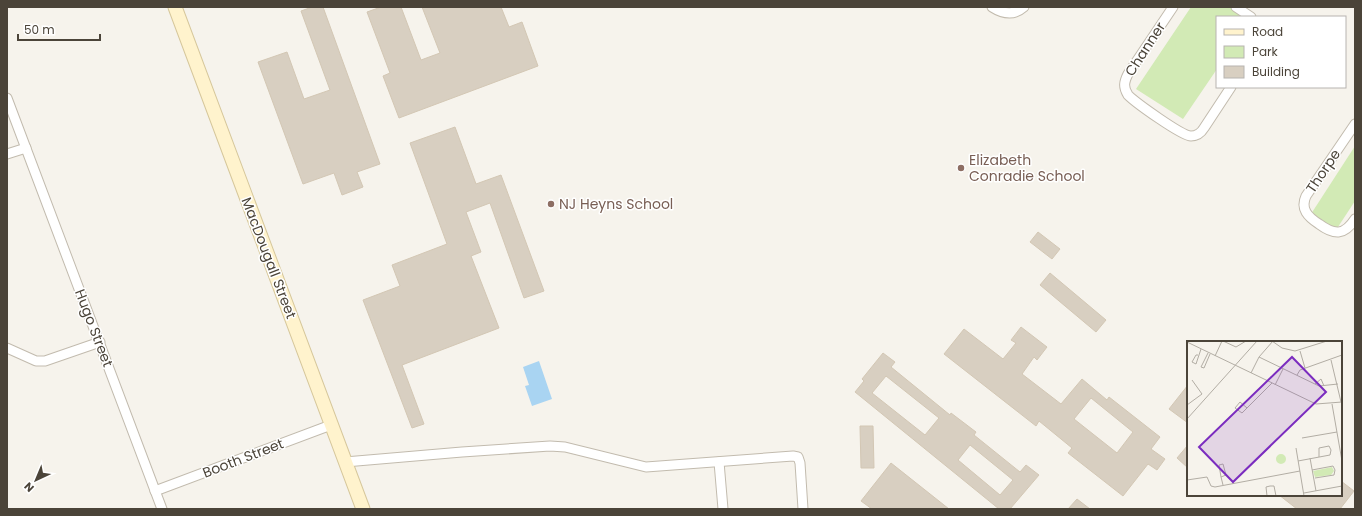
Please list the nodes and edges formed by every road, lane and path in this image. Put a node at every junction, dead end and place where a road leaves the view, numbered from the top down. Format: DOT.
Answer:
graph roads {
  1 [pos="175,7"];
  2 [pos="992,7"];
  3 [pos="1024,7"];
  4 [pos="1173,7"];
  5 [pos="1236,7"];
  6 [pos="1250,16"];
  7 [pos="1230,88"];
  8 [pos="7,98"];
  9 [pos="1355,124"];
  10 [pos="26,148"];
  11 [pos="7,154"];
  12 [pos="1355,219"];
  13 [pos="100,342"];
  14 [pos="7,348"];
  15 [pos="331,425"];
  16 [pos="345,462"];
  17 [pos="719,462"];
  18 [pos="155,491"];
  19 [pos="162,509"];
  20 [pos="363,509"];
  21 [pos="723,509"];
  22 [pos="803,509"];
  1 -- 15 [label="street, MacDougall Street"];
  2 -- 3 [label="street"];
  4 -- 7 [label="street, Channer"];
  5 -- 6 [label="street"];
  8 -- 10 [label="street, Hugo Street"];
  9 -- 12 [label="street, Thorpe"];
  10 -- 11 [label="street"];
  10 -- 13 [label="street, Hugo Street"];
  13 -- 14 [label="street"];
  13 -- 18 [label="street, Hugo Street"];
  15 -- 16 [label="street, MacDougall Street"];
  15 -- 18 [label="street, Booth Street"];
  16 -- 17 [label="street"];
  16 -- 20 [label="street, MacDougall Street"];
  17 -- 21 [label="street"];
  17 -- 22 [label="street"];
  18 -- 19 [label="street, Hugo Street"];
}
